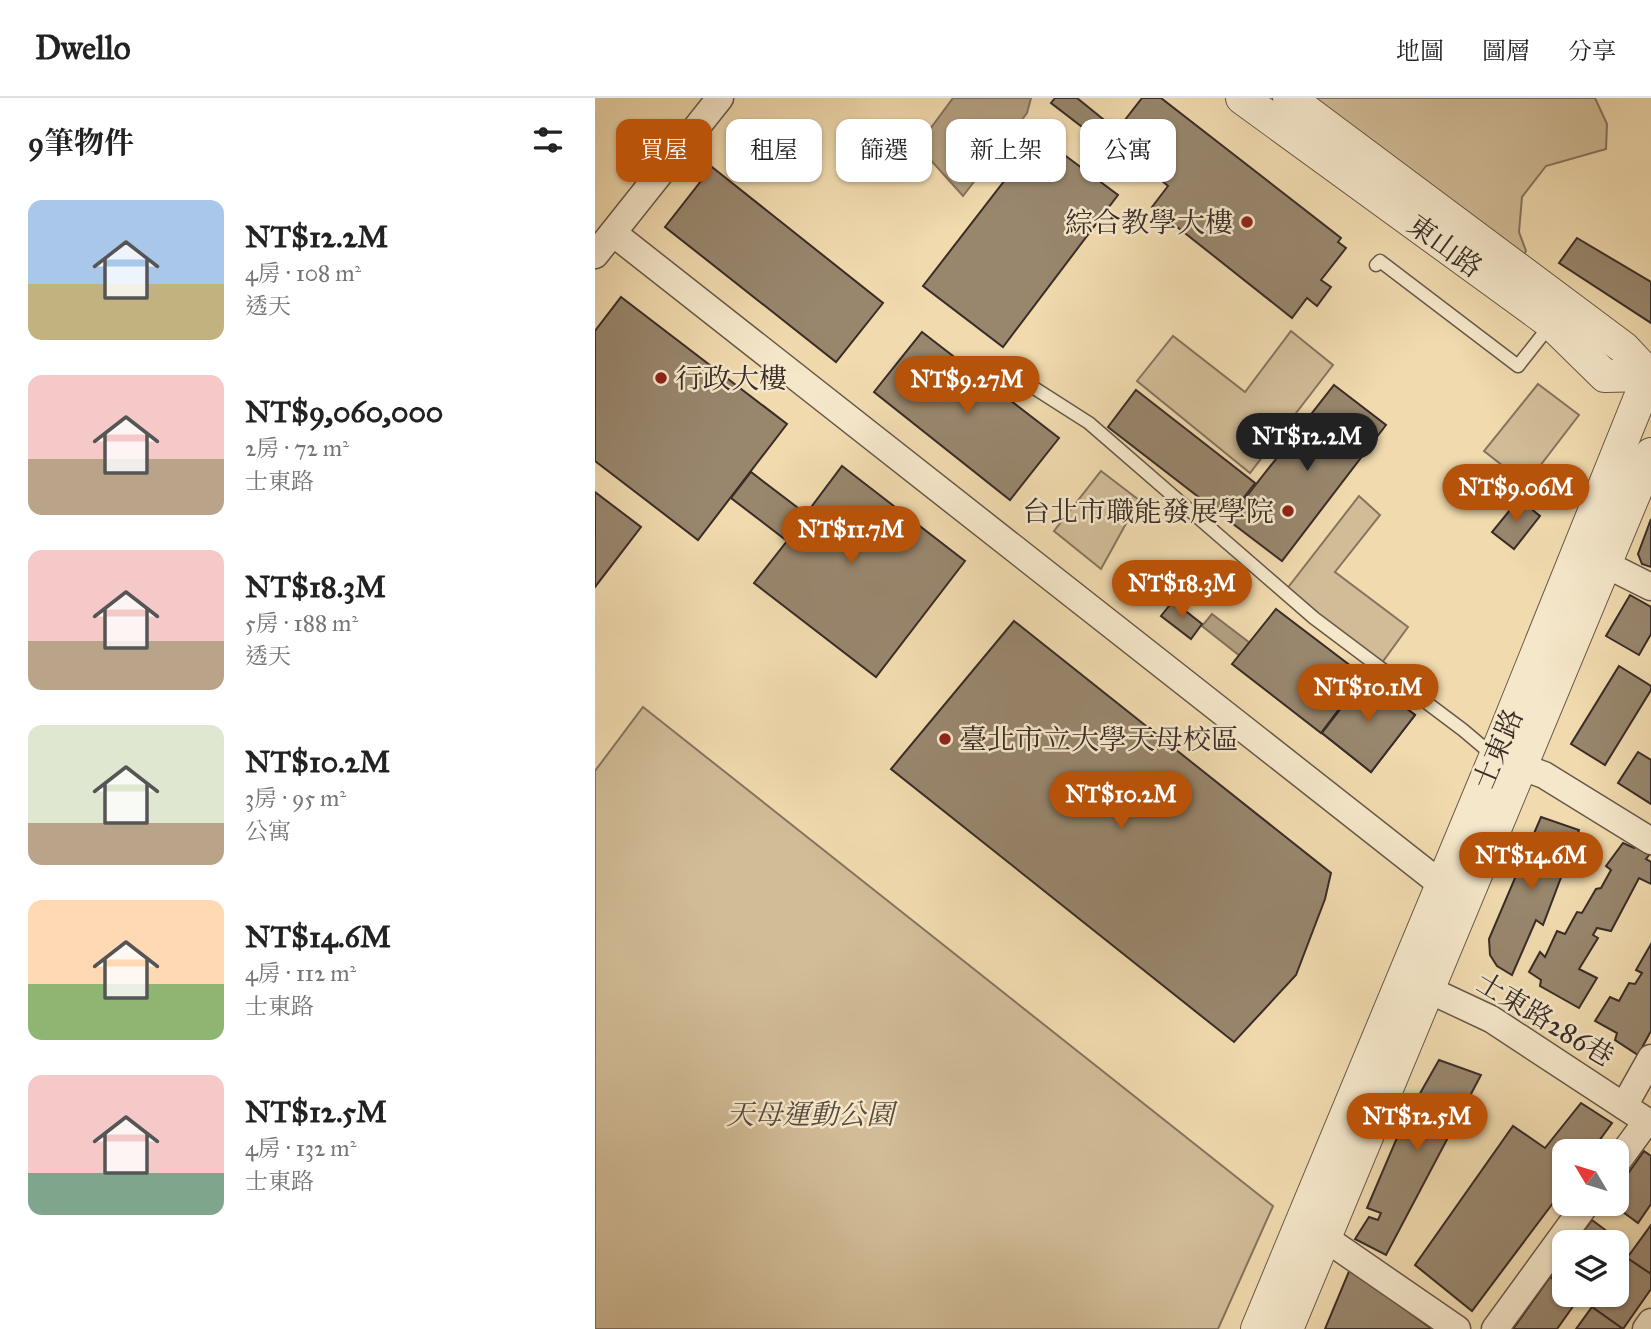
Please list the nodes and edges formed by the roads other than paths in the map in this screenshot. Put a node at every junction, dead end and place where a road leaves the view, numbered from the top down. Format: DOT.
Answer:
graph roads {
  1 [pos="720,98"];
  2 [pos="1242,98"];
  3 [pos="1289,98"];
  4 [pos="613,233"];
  5 [pos="595,255"];
  6 [pos="1376,265"];
  7 [pos="1551,323"];
  8 [pos="998,365"];
  9 [pos="1651,377"];
  10 [pos="1651,454"];
  11 [pos="1605,564"];
  12 [pos="1651,587"];
  13 [pos="1508,762"];
  14 [pos="1651,841"];
  15 [pos="1441,884"];
  16 [pos="1415,984"];
  17 [pos="1651,1058"];
  18 [pos="1624,1106"];
  19 [pos="1649,1122"];
  20 [pos="1629,1147"];
  21 [pos="1577,1216"];
  22 [pos="1325,1238"];
  23 [pos="1651,1322"];
  24 [pos="1257,1329"];
  25 [pos="1287,1329"];
  26 [pos="1457,1329"];
  27 [pos="1496,1329"];
  28 [pos="1646,1329"];
  1 -- 4 [label="street"];
  2 -- 7 [label="street, 東山路"];
  3 -- 9 [label="street, 東山路"];
  4 -- 5 [label="street"];
  4 -- 15 [label="street"];
  6 -- 7 [label="lane"];
  7 -- 9 [label="street, 東山路"];
  8 -- 13 [label="lane"];
  9 -- 13 [label="street, 士東路"];
  10 -- 11 [label="street, 士東路"];
  11 -- 12 [label="street"];
  11 -- 13 [label="street, 士東路"];
  13 -- 14 [label="street"];
  13 -- 15 [label="street, 士東路"];
  13 -- 16 [label="street, 士東路"];
  15 -- 16 [label="street, 士東路"];
  16 -- 18 [label="street, 士東路286巷"];
  16 -- 22 [label="street, 士東路"];
  16 -- 24 [label="street, 士東路"];
  17 -- 18 [label="street"];
  18 -- 19 [label="street, 士東路286巷"];
  19 -- 20 [label="street"];
  21 -- 27 [label="street"];
  22 -- 25 [label="street, 士東路"];
  22 -- 26 [label="street"];
  23 -- 28 [label="street"];
}
